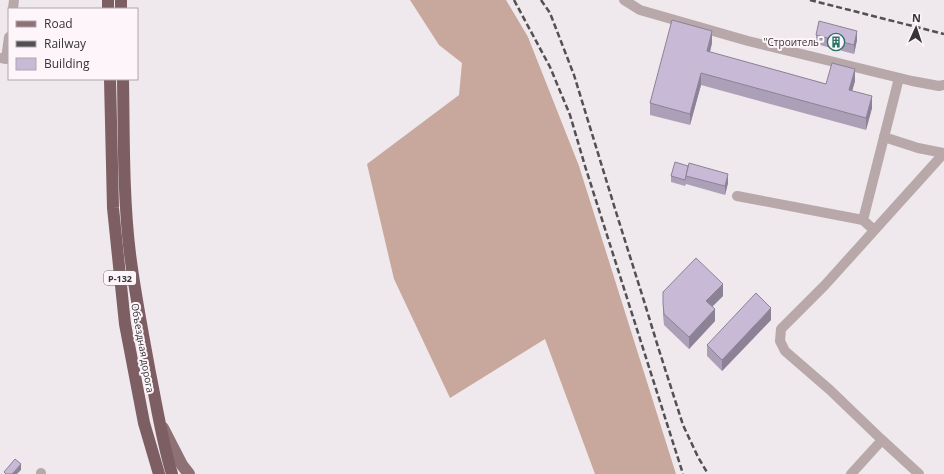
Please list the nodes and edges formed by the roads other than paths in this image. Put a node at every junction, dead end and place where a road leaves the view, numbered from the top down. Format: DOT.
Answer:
graph roads {
  1 [pos="624,0"];
  2 [pos="8,44"];
  3 [pos="0,58"];
  4 [pos="899,78"];
  5 [pos="110,80"];
  6 [pos="123,80"];
  7 [pos="944,85"];
  8 [pos="884,137"];
  9 [pos="944,153"];
  10 [pos="738,196"];
  11 [pos="863,220"];
  12 [pos="874,230"];
  13 [pos="159,421"];
  14 [pos="144,423"];
  15 [pos="882,440"];
  16 [pos="153,474"];
  17 [pos="159,474"];
  18 [pos="172,474"];
  19 [pos="189,474"];
  20 [pos="851,474"];
  21 [pos="919,474"];
  1 -- 4 [label="street"];
  2 -- 3 [label="street"];
  4 -- 7 [label="street"];
  4 -- 8 [label="street"];
  5 -- 14 [label="highway, Объездная дорога / Р-132"];
  6 -- 13 [label="highway, Объездная дорога / Р-132"];
  8 -- 9 [label="street"];
  8 -- 11 [label="street"];
  9 -- 12 [label="street"];
  10 -- 11 [label="street"];
  11 -- 12 [label="street"];
  12 -- 15 [label="street"];
  13 -- 18 [label="highway, Объездная дорога / Р-132"];
  13 -- 19 [label="main road"];
  14 -- 16 [label="main road"];
  14 -- 17 [label="highway, Объездная дорога / Р-132"];
  15 -- 20 [label="street"];
  15 -- 21 [label="street"];
}
